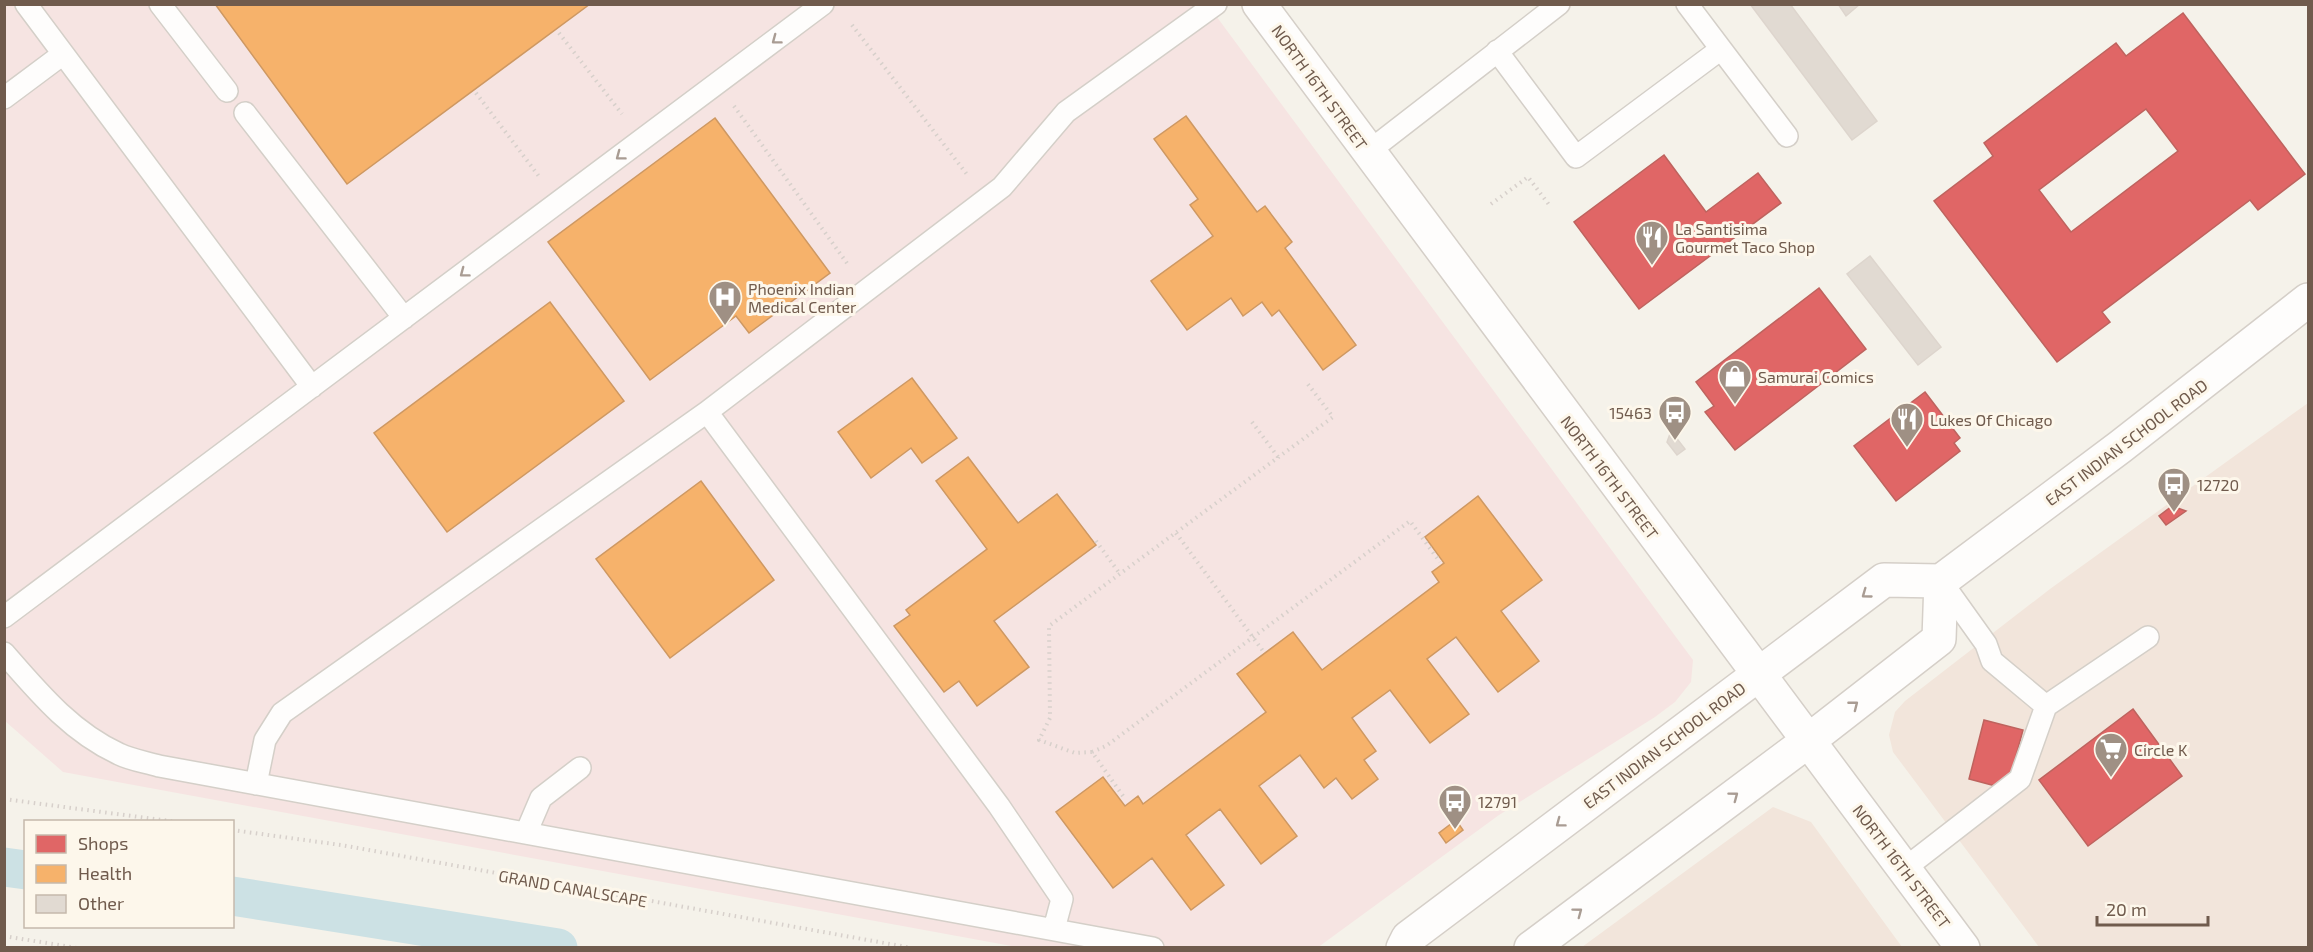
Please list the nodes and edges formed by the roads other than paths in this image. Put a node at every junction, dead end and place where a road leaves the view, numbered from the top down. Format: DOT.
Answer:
graph roads {
  1 [pos="26,4"];
  2 [pos="160,4"];
  3 [pos="823,4"];
  4 [pos="1216,4"];
  5 [pos="1259,4"];
  6 [pos="1559,4"];
  7 [pos="1687,4"];
  8 [pos="1721,49"];
  9 [pos="1497,51"];
  10 [pos="63,54"];
  11 [pos="227,91"];
  12 [pos="4,98"];
  13 [pos="245,113"];
  14 [pos="1787,136"];
  15 [pos="1368,152"];
  16 [pos="2308,300"];
  17 [pos="404,318"];
  18 [pos="312,387"];
  19 [pos="707,412"];
  20 [pos="1941,582"];
  21 [pos="4,617"];
  22 [pos="2148,637"];
  23 [pos="4,653"];
  24 [pos="1757,674"];
  25 [pos="2046,706"];
  26 [pos="1808,741"];
  27 [pos="580,768"];
  28 [pos="256,784"];
  29 [pos="526,833"];
  30 [pos="1904,869"];
  31 [pos="1054,929"];
  32 [pos="1153,948"];
  33 [pos="1403,948"];
  34 [pos="1531,948"];
  35 [pos="1963,948"];
  1 -- 10 [label="lane"];
  2 -- 11 [label="lane"];
  3 -- 17 [label="lane, one-way"];
  4 -- 19 [label="lane"];
  5 -- 15 [label="main road, NORTH 16TH STREET"];
  6 -- 9 [label="lane"];
  7 -- 8 [label="lane"];
  8 -- 9 [label="lane"];
  8 -- 14 [label="lane"];
  9 -- 15 [label="lane"];
  10 -- 12 [label="lane"];
  10 -- 18 [label="lane"];
  13 -- 17 [label="lane"];
  15 -- 24 [label="main road, NORTH 16TH STREET"];
  16 -- 20 [label="main road, EAST INDIAN SCHOOL ROAD"];
  17 -- 18 [label="lane"];
  18 -- 21 [label="lane"];
  19 -- 28 [label="lane"];
  19 -- 31 [label="lane"];
  20 -- 24 [label="main road, EAST INDIAN SCHOOL ROAD, one-way"];
  20 -- 25 [label="lane"];
  26 -- 20 [label="main road, one-way"];
  22 -- 25 [label="lane"];
  23 -- 28 [label="lane"];
  24 -- 26 [label="main road, NORTH 16TH STREET"];
  24 -- 33 [label="main road, EAST INDIAN SCHOOL ROAD, one-way"];
  25 -- 30 [label="lane"];
  26 -- 30 [label="main road, NORTH 16TH STREET"];
  34 -- 26 [label="main road, one-way"];
  27 -- 29 [label="lane"];
  28 -- 29 [label="lane"];
  29 -- 31 [label="lane"];
  30 -- 35 [label="main road, NORTH 16TH STREET"];
  31 -- 32 [label="lane"];
}
